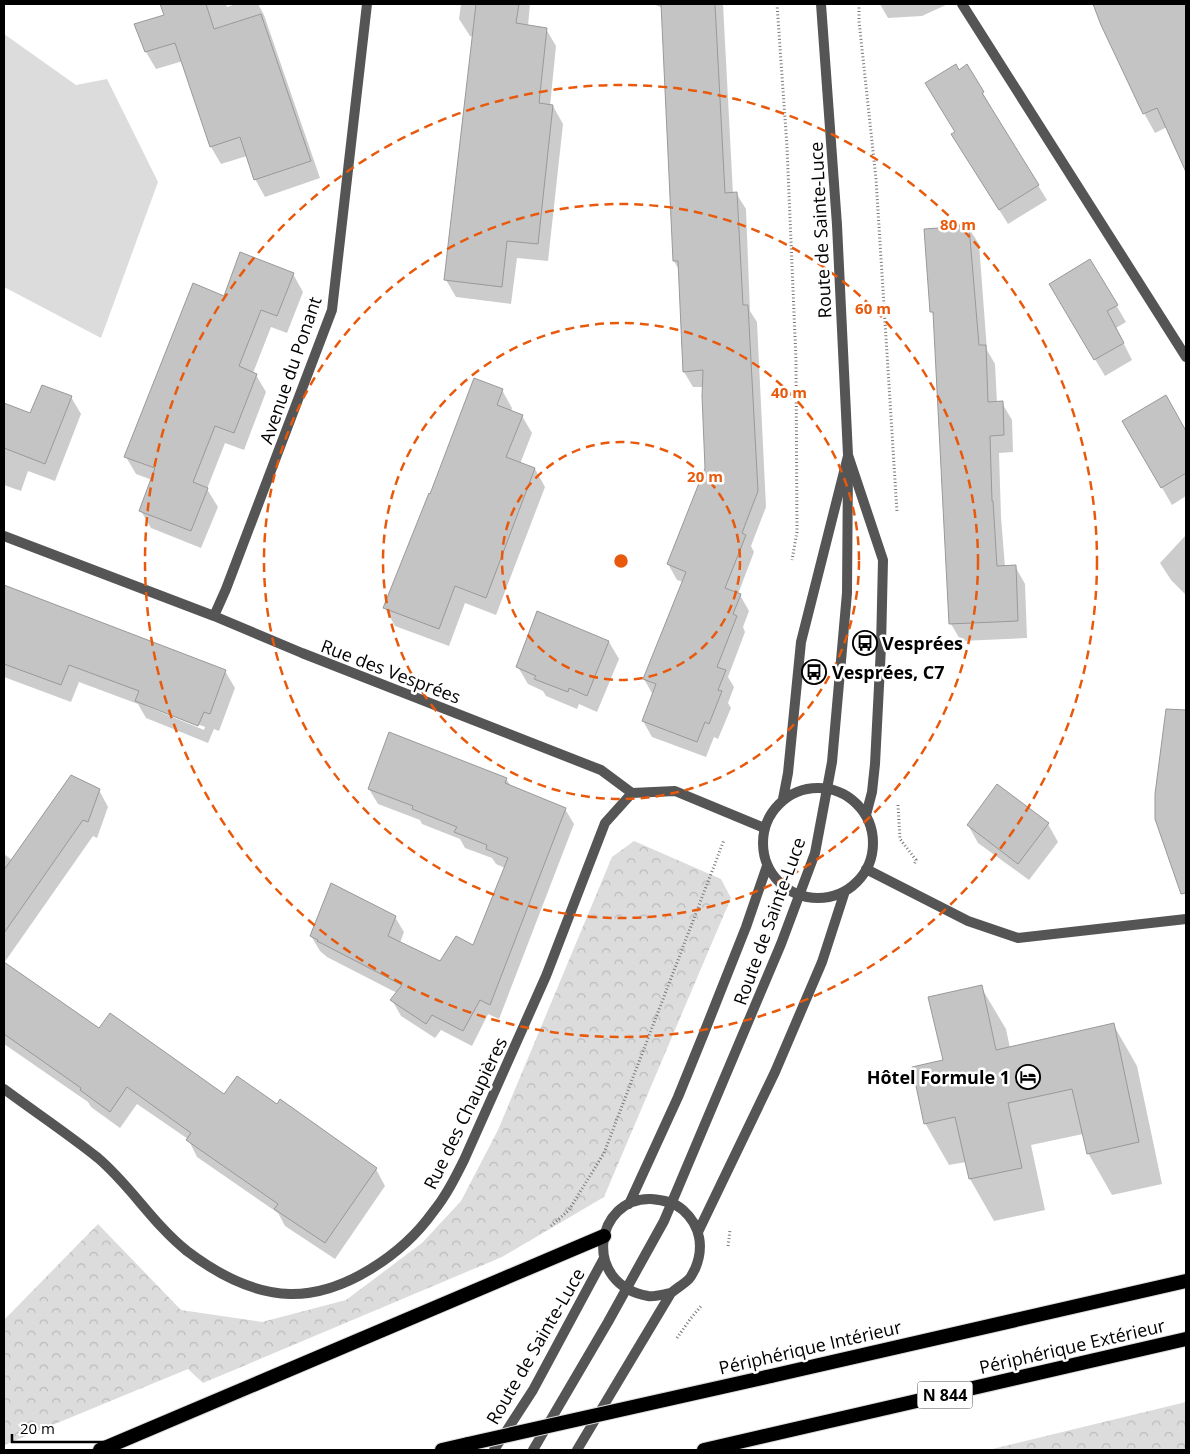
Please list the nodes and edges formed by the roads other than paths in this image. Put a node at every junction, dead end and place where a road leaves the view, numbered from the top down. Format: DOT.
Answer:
graph roads {
  1 [pos="367,4"];
  2 [pos="821,4"];
  3 [pos="962,4"];
  4 [pos="1186,356"];
  5 [pos="848,455"];
  6 [pos="4,536"];
  7 [pos="214,616"];
  8 [pos="827,788"];
  9 [pos="632,793"];
  10 [pos="783,799"];
  11 [pos="866,815"];
  12 [pos="764,828"];
  13 [pos="767,866"];
  14 [pos="866,869"];
  15 [pos="845,890"];
  16 [pos="799,895"];
  17 [pos="1186,919"];
  18 [pos="4,1089"];
  19 [pos="672,1203"];
  20 [pos="629,1204"];
  21 [pos="698,1232"];
  22 [pos="604,1236"];
  23 [pos="604,1258"];
  24 [pos="1186,1281"];
  25 [pos="626,1289"];
  26 [pos="671,1293"];
  27 [pos="1186,1339"];
  28 [pos="100,1450"];
  29 [pos="442,1450"];
  30 [pos="494,1450"];
  31 [pos="533,1450"];
  32 [pos="577,1450"];
  33 [pos="704,1450"];
  1 -- 7 [label="street, Avenue du Ponant"];
  2 -- 5 [label="street, Route de Sainte-Luce"];
  3 -- 4 [label="street"];
  5 -- 8 [label="street, Route de Sainte-Luce"];
  5 -- 10 [label="street, Route de Sainte-Luce"];
  5 -- 11 [label="street, Route de Sainte-Luce"];
  6 -- 7 [label="street, Rue des Vesprées"];
  7 -- 9 [label="street, Rue des Vesprées"];
  8 -- 10 [label="street"];
  8 -- 11 [label="street"];
  8 -- 16 [label="street, Route de Sainte-Luce"];
  9 -- 12 [label="street"];
  9 -- 18 [label="street, Rue des Chaupières"];
  10 -- 12 [label="street"];
  11 -- 14 [label="street"];
  12 -- 13 [label="street"];
  13 -- 16 [label="street"];
  13 -- 20 [label="street, Route de Sainte-Luce"];
  14 -- 15 [label="street"];
  14 -- 17 [label="street"];
  15 -- 16 [label="street"];
  15 -- 21 [label="street"];
  16 -- 19 [label="street, Route de Sainte-Luce"];
  19 -- 20 [label="street"];
  19 -- 21 [label="street"];
  19 -- 25 [label="street, Route de Sainte-Luce"];
  20 -- 22 [label="street, Route de Sainte-Luce"];
  21 -- 26 [label="street"];
  22 -- 23 [label="street, Route de Sainte-Luce"];
  22 -- 28 [label="highway"];
  23 -- 25 [label="street, Route de Sainte-Luce"];
  23 -- 30 [label="street, Route de Sainte-Luce"];
  24 -- 29 [label="highway, Périphérique Intérieur, bridge"];
  25 -- 26 [label="street, Route de Sainte-Luce"];
  25 -- 31 [label="street, Route de Sainte-Luce"];
  26 -- 32 [label="street"];
  27 -- 33 [label="highway, Périphérique Extérieur / N 844"];
}
